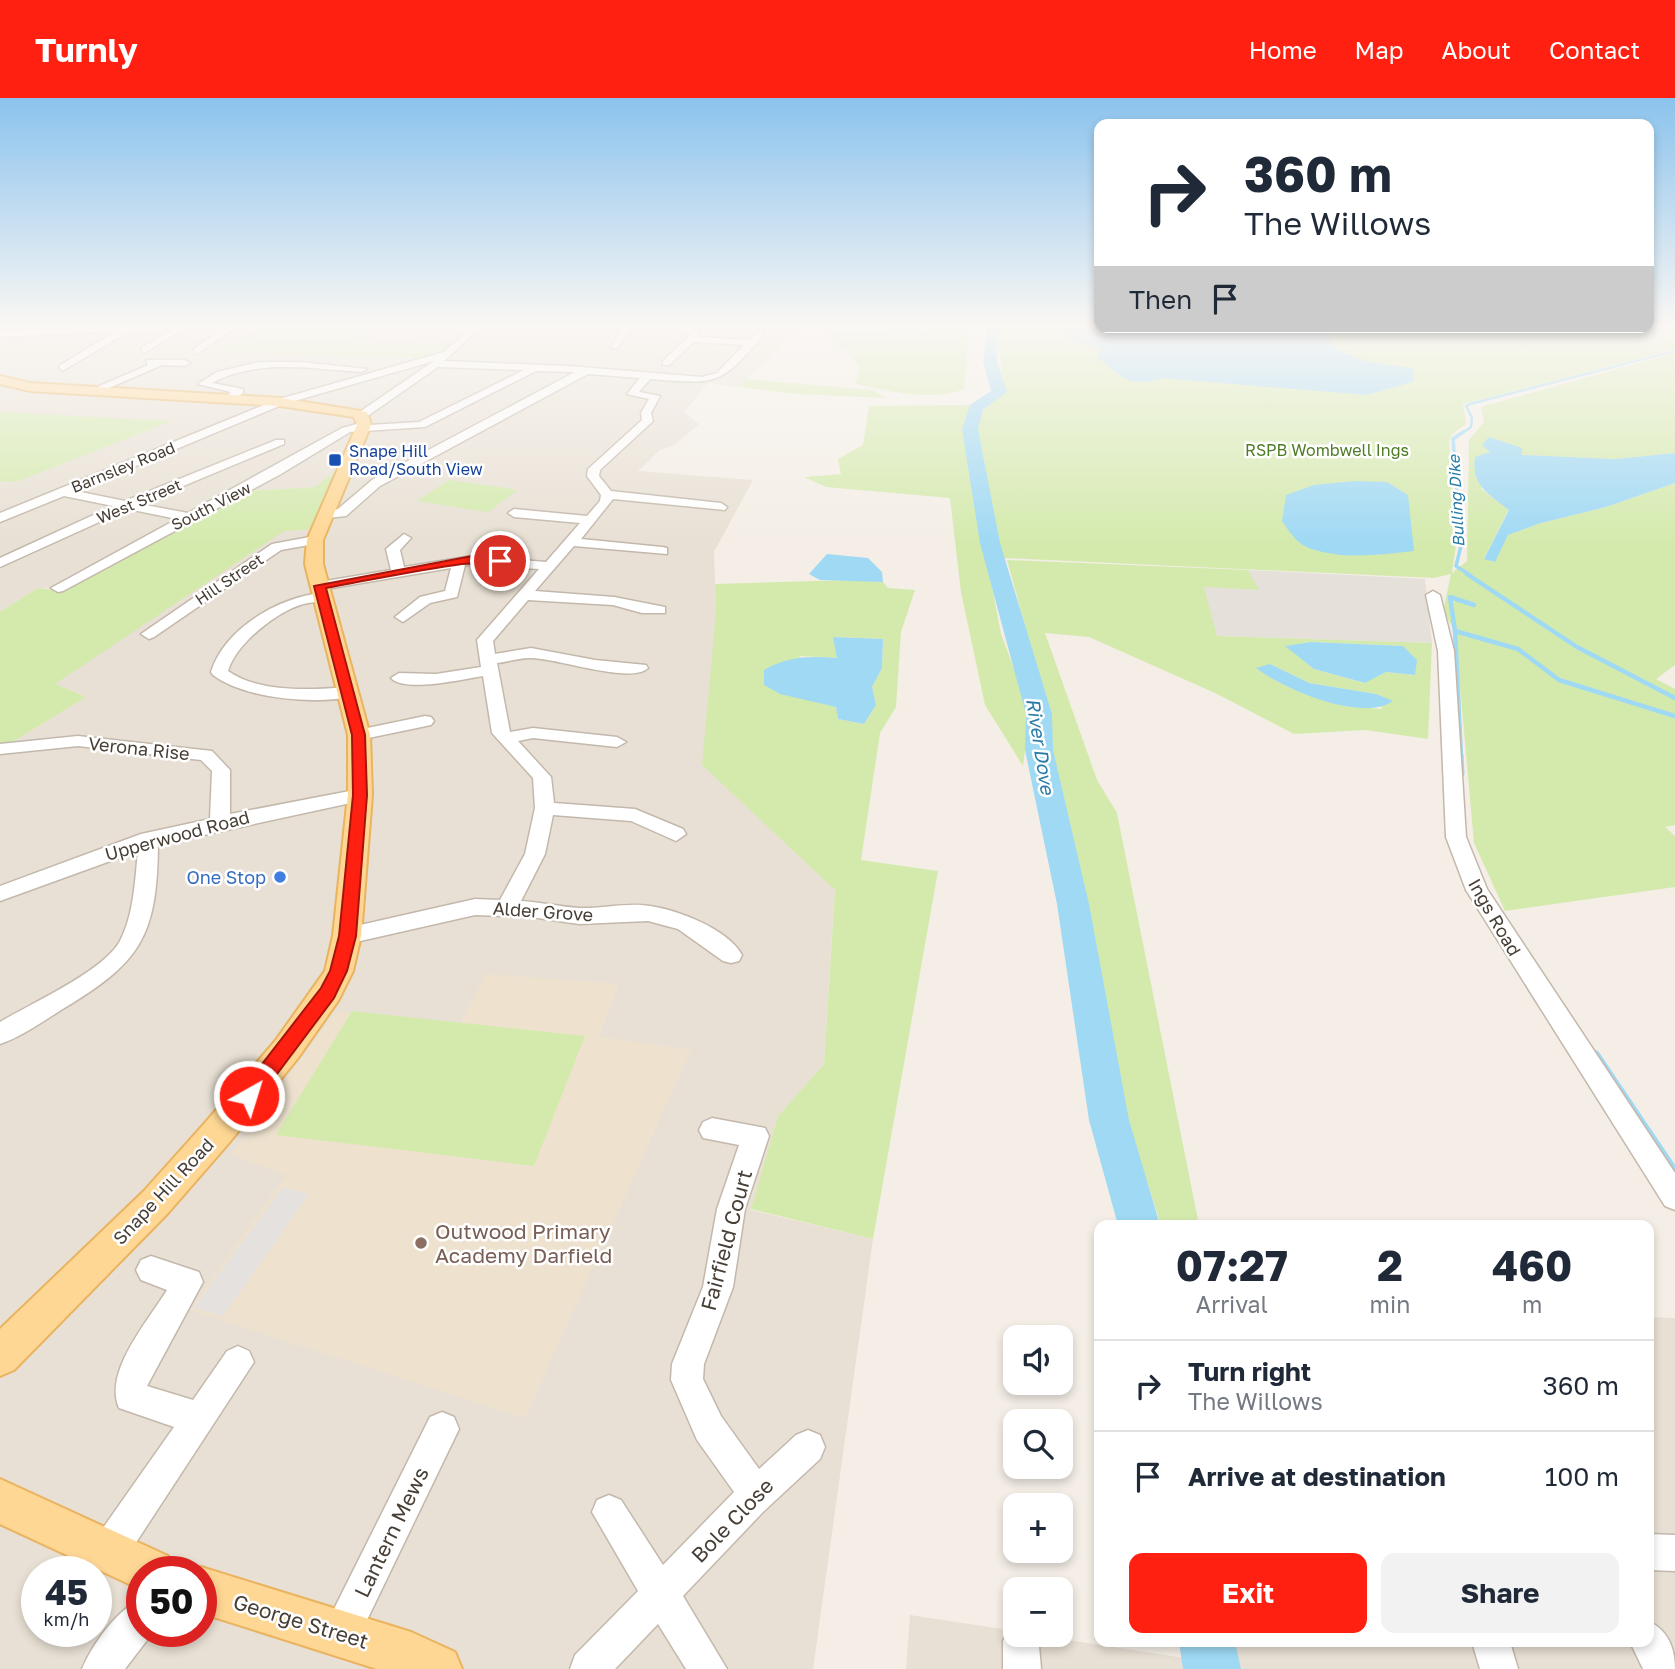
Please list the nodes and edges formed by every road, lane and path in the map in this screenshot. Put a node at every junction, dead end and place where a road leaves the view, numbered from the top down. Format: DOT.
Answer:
graph roads {
  1 [pos="183,396"];
  2 [pos="232,396"];
  3 [pos="300,396"];
  4 [pos="396,396"];
  5 [pos="479,396"];
  6 [pos="538,396"];
  7 [pos="655,396"];
  8 [pos="229,399"];
  9 [pos="280,402"];
  10 [pos="363,423"];
  11 [pos="280,442"];
  12 [pos="63,492"];
  13 [pos="607,495"];
  14 [pos="128,504"];
  15 [pos="721,507"];
  16 [pos="514,513"];
  17 [pos="327,514"];
  18 [pos="187,517"];
  19 [pos="0,518"];
  20 [pos="589,520"];
  21 [pos="404,538"];
  22 [pos="315,540"];
  23 [pos="570,542"];
  24 [pos="662,551"];
  25 [pos="459,561"];
  26 [pos="0,563"];
  27 [pos="548,566"];
  28 [pos="398,570"];
  29 [pos="58,588"];
  30 [pos="321,592"];
  31 [pos="1433,594"];
  32 [pos="522,595"];
  33 [pos="660,610"];
  34 [pos="403,617"];
  35 [pos="149,634"];
  36 [pos="489,665"];
  37 [pos="640,668"];
  38 [pos="398,678"];
  39 [pos="348,692"];
  40 [pos="425,721"];
  41 [pos="359,735"];
  42 [pos="506,738"];
  43 [pos="617,742"];
  44 [pos="0,749"];
  45 [pos="360,795"];
  46 [pos="545,808"];
  47 [pos="220,822"];
  48 [pos="676,834"];
  49 [pos="148,839"];
  50 [pos="0,894"];
  51 [pos="507,907"];
  52 [pos="347,936"];
  53 [pos="731,955"];
  54 [pos="0,1034"];
  55 [pos="712,1130"];
  56 [pos="1675,1197"];
  57 [pos="151,1270"];
  58 [pos="0,1356"];
  59 [pos="238,1362"];
  60 [pos="200,1419"];
  61 [pos="442,1429"];
  62 [pos="808,1447"];
  63 [pos="755,1493"];
  64 [pos="0,1501"];
  65 [pos="609,1512"];
  66 [pos="109,1551"];
  67 [pos="1654,1552"];
  68 [pos="1675,1553"];
  69 [pos="126,1559"];
  70 [pos="217,1595"];
  71 [pos="660,1597"];
  72 [pos="341,1634"];
  73 [pos="126,1637"];
  74 [pos="1492,1647"];
  75 [pos="1652,1647"];
  76 [pos="418,1665"];
  77 [pos="101,1669"];
  78 [pos="589,1669"];
  79 [pos="708,1669"];
  80 [pos="1499,1669"];
  81 [pos="1663,1669"];
  1 -- 8 [label="main road"];
  2 -- 8 [label="street"];
  3 -- 9 [label="street, Barnsley Road"];
  4 -- 10 [label="street"];
  5 -- 10 [label="street"];
  6 -- 17 [label="street"];
  7 -- 13 [label="street"];
  8 -- 9 [label="main road"];
  9 -- 10 [label="main road"];
  9 -- 12 [label="street, Barnsley Road"];
  10 -- 17 [label="main road, Snape Hill Road"];
  10 -- 18 [label="street, South View"];
  11 -- 14 [label="street, West Street"];
  12 -- 14 [label="street"];
  12 -- 19 [label="street, Barnsley Road"];
  13 -- 15 [label="street"];
  13 -- 20 [label="street"];
  14 -- 18 [label="street"];
  14 -- 26 [label="street, West Street"];
  16 -- 20 [label="street"];
  17 -- 22 [label="main road, Snape Hill Road"];
  18 -- 29 [label="street, South View"];
  20 -- 23 [label="street"];
  21 -- 28 [label="street"];
  22 -- 30 [label="main road, Snape Hill Road"];
  22 -- 35 [label="street, Hill Street"];
  23 -- 24 [label="street"];
  23 -- 27 [label="street"];
  25 -- 27 [label="street"];
  25 -- 28 [label="street"];
  25 -- 34 [label="street"];
  27 -- 32 [label="street"];
  28 -- 30 [label="street"];
  30 -- 39 [label="main road, Snape Hill Road"];
  30 -- 39 [label="street"];
  31 -- 56 [label="street, Ings Road"];
  32 -- 33 [label="street"];
  32 -- 36 [label="street"];
  36 -- 37 [label="street"];
  36 -- 38 [label="street"];
  36 -- 42 [label="street"];
  39 -- 41 [label="main road, Snape Hill Road"];
  40 -- 41 [label="street"];
  41 -- 45 [label="main road, Snape Hill Road"];
  42 -- 43 [label="street"];
  42 -- 46 [label="street"];
  44 -- 47 [label="street, Verona Rise"];
  45 -- 47 [label="street, Upperwood Road"];
  45 -- 52 [label="main road, Snape Hill Road"];
  46 -- 48 [label="street"];
  46 -- 51 [label="street"];
  47 -- 49 [label="street, Upperwood Road"];
  49 -- 50 [label="street, Upperwood Road"];
  49 -- 54 [label="street"];
  51 -- 52 [label="street, Alder Grove"];
  51 -- 53 [label="street, Alder Grove"];
  52 -- 58 [label="main road, Snape Hill Road"];
  55 -- 63 [label="street, Fairfield Court"];
  57 -- 60 [label="street"];
  59 -- 60 [label="street"];
  60 -- 66 [label="street"];
  61 -- 72 [label="street, Lantern Mews"];
  62 -- 63 [label="street, Bole Close"];
  63 -- 71 [label="street, Bole Close"];
  64 -- 66 [label="main road"];
  65 -- 71 [label="street"];
  66 -- 69 [label="main road"];
  67 -- 68 [label="street"];
  70 -- 72 [label="main road, George Street"];
  71 -- 78 [label="street, Bole Close"];
  71 -- 79 [label="street"];
  72 -- 76 [label="main road, George Street"];
  73 -- 77 [label="street"];
  74 -- 80 [label="street"];
  75 -- 81 [label="street"];
}
